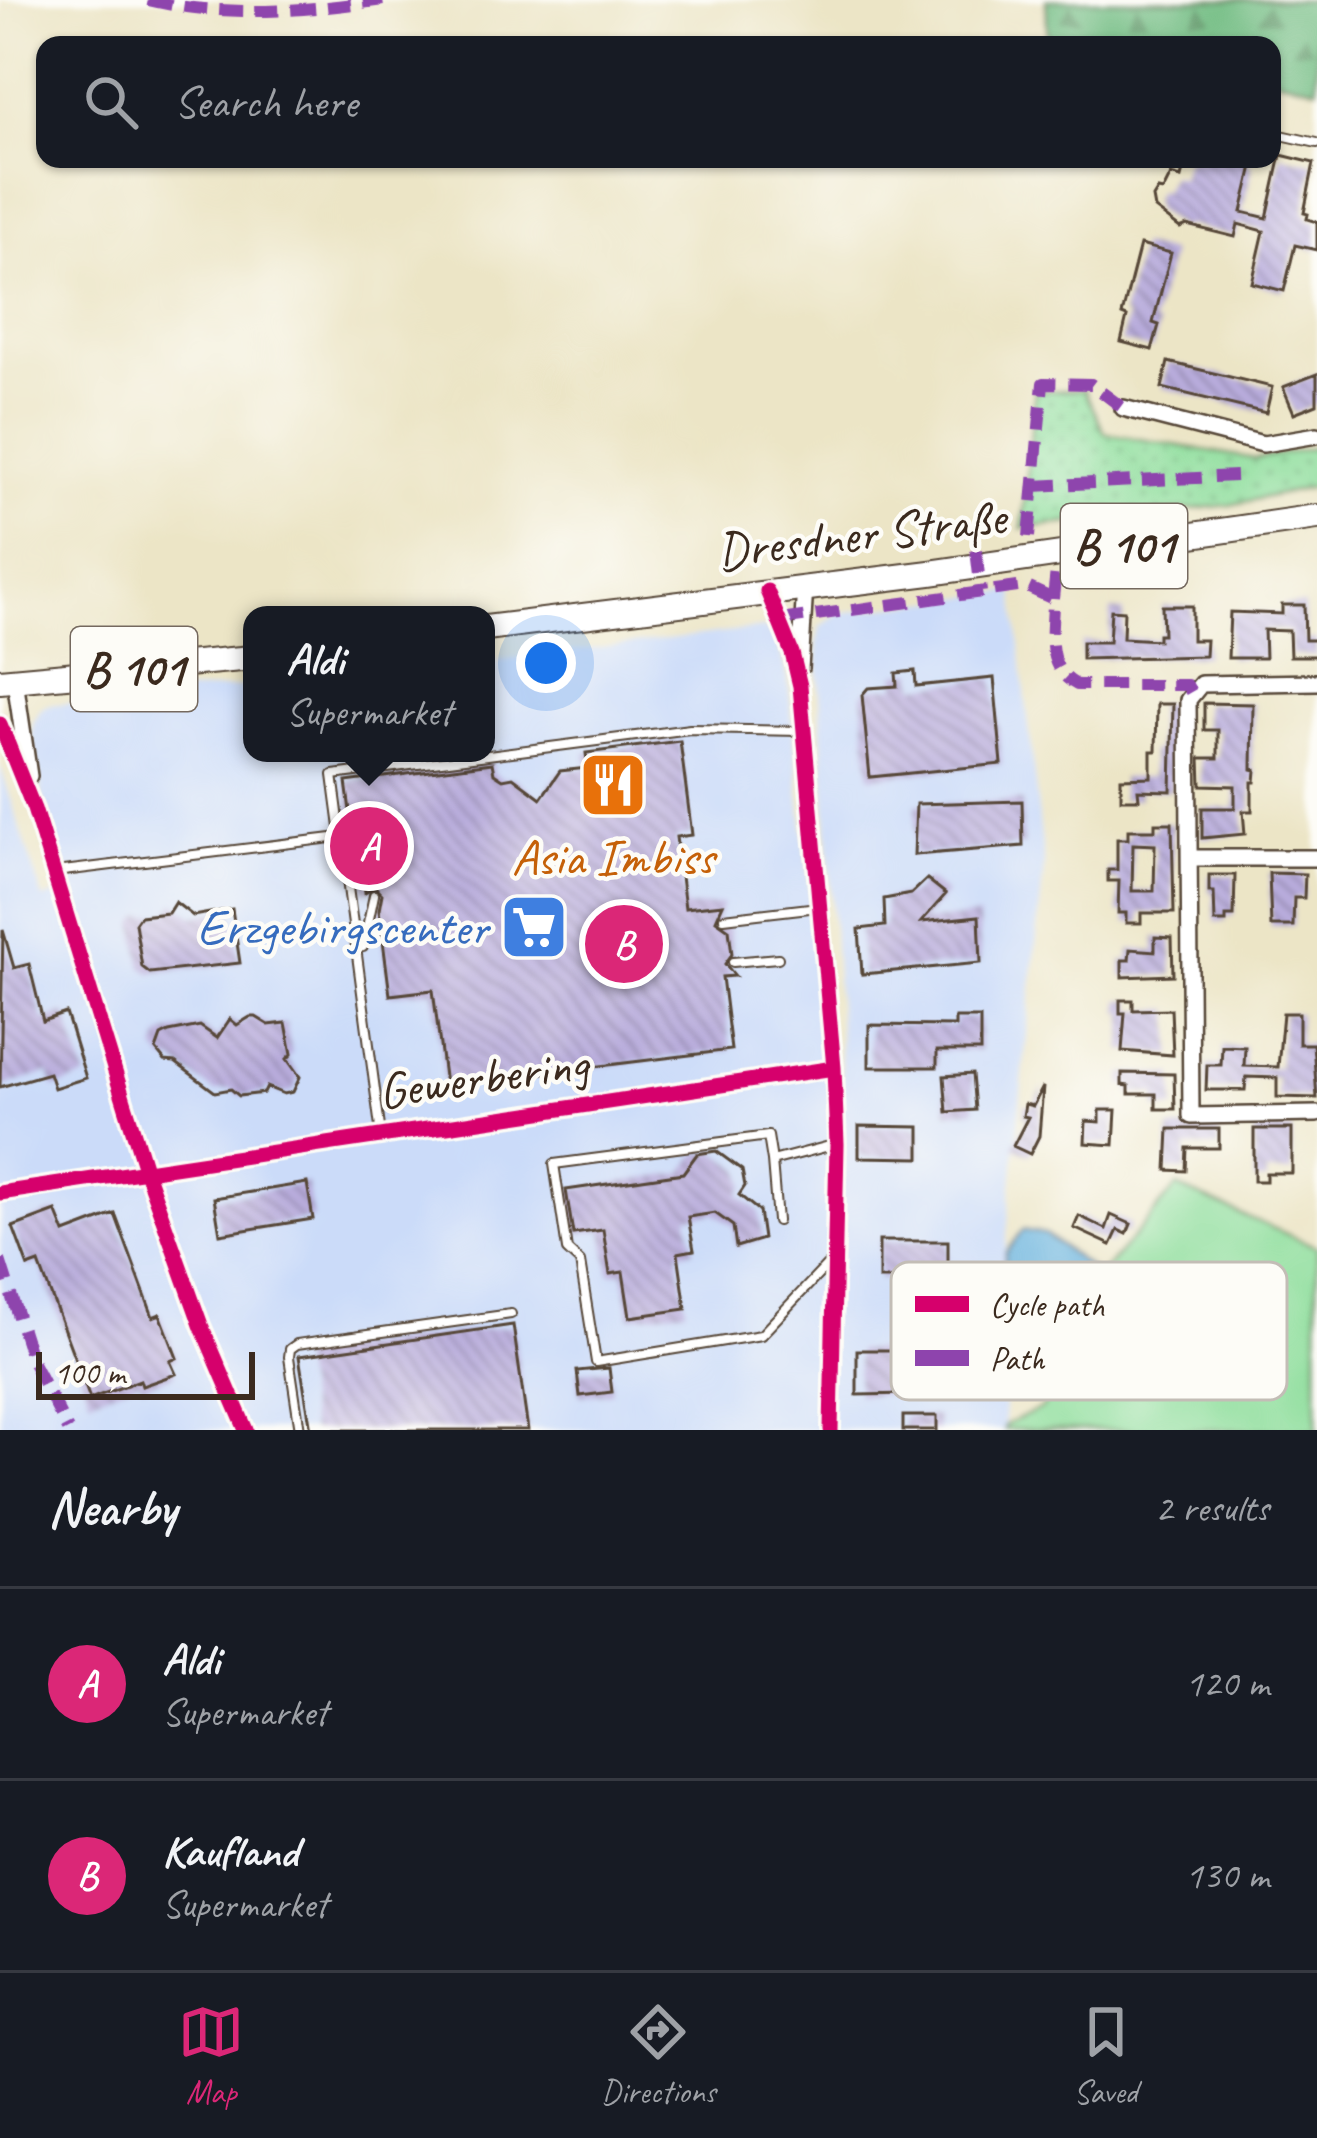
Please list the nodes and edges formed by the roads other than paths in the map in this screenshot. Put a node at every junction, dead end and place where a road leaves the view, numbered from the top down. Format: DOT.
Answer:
graph roads {
  1 [pos="1281,135"];
  2 [pos="1317,143"];
  3 [pos="1123,408"];
  4 [pos="1317,436"];
  5 [pos="1317,517"];
  6 [pos="805,586"];
  7 [pos="767,591"];
  8 [pos="495,627"];
  9 [pos="243,659"];
  10 [pos="799,677"];
  11 [pos="8,680"];
  12 [pos="1317,682"];
  13 [pos="0,724"];
  14 [pos="803,731"];
  15 [pos="495,755"];
  16 [pos="439,762"];
  17 [pos="34,809"];
  18 [pos="340,837"];
  19 [pos="1317,857"];
  20 [pos="1191,858"];
  21 [pos="52,872"];
  22 [pos="374,895"];
  23 [pos="821,907"];
  24 [pos="724,918"];
  25 [pos="355,949"];
  26 [pos="778,958"];
  27 [pos="733,962"];
  28 [pos="834,1068"];
  29 [pos="1317,1114"];
  30 [pos="381,1135"];
  31 [pos="837,1144"];
  32 [pos="772,1161"];
  33 [pos="145,1169"];
  34 [pos="0,1193"];
  35 [pos="777,1221"];
  36 [pos="835,1257"];
  37 [pos="511,1314"];
  38 [pos="246,1430"];
  39 [pos="300,1430"];
  40 [pos="831,1430"];
  1 -- 2 [label="lane"];
  3 -- 4 [label="street"];
  5 -- 6 [label="main road, Dresdner Straße / B 101"];
  6 -- 7 [label="main road, Dresdner Straße / B 101"];
  6 -- 10 [label="street"];
  7 -- 8 [label="main road, Dresdner Straße / B 101"];
  7 -- 10 [label="street"];
  9 -- 11 [label="main road, B 101"];
  10 -- 14 [label="street"];
  11 -- 17 [label="street"];
  12 -- 20 [label="street"];
  13 -- 17 [label="street"];
  14 -- 15 [label="lane"];
  14 -- 23 [label="street"];
  16 -- 18 [label="lane"];
  17 -- 21 [label="street"];
  18 -- 21 [label="lane"];
  18 -- 25 [label="lane"];
  19 -- 20 [label="street"];
  20 -- 29 [label="street"];
  21 -- 33 [label="street"];
  22 -- 25 [label="lane"];
  23 -- 24 [label="lane"];
  23 -- 28 [label="street"];
  25 -- 30 [label="lane"];
  26 -- 27 [label="lane"];
  28 -- 30 [label="street, Gewerbering"];
  28 -- 31 [label="street"];
  30 -- 33 [label="street, Gewerbering"];
  31 -- 32 [label="lane"];
  31 -- 36 [label="street"];
  32 -- 35 [label="lane"];
  32 -- 36 [label="lane"];
  33 -- 34 [label="street, Gewerbering"];
  33 -- 38 [label="street"];
  36 -- 40 [label="street"];
  37 -- 39 [label="lane"];
}
